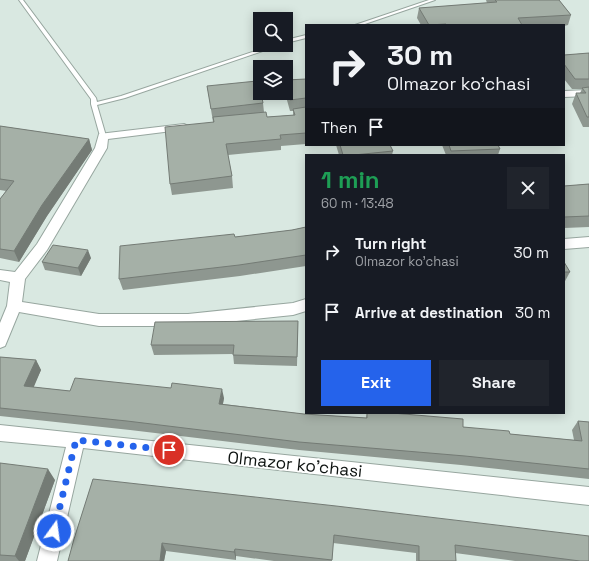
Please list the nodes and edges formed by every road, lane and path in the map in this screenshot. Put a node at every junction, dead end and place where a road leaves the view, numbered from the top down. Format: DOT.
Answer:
graph roads {
  1 [pos="21,0"];
  2 [pos="433,0"];
  3 [pos="360,24"];
  4 [pos="305,36"];
  5 [pos="293,40"];
  6 [pos="257,52"];
  7 [pos="589,93"];
  8 [pos="565,94"];
  9 [pos="94,104"];
  10 [pos="197,125"];
  11 [pos="103,136"];
  12 [pos="589,242"];
  13 [pos="565,244"];
  14 [pos="0,275"];
  15 [pos="18,278"];
  16 [pos="305,305"];
  17 [pos="14,306"];
  18 [pos="0,342"];
  19 [pos="0,433"];
  20 [pos="76,440"];
  21 [pos="589,496"];
  22 [pos="47,561"];
  1 -- 9 [label="lane"];
  2 -- 3 [label="lane"];
  4 -- 5 [label="lane"];
  6 -- 9 [label="lane"];
  7 -- 8 [label="street"];
  9 -- 11 [label="lane"];
  10 -- 11 [label="street"];
  11 -- 15 [label="street"];
  12 -- 13 [label="street"];
  14 -- 15 [label="street"];
  15 -- 17 [label="street"];
  16 -- 17 [label="street"];
  17 -- 18 [label="street"];
  19 -- 20 [label="street, Olmazor ko'chasi"];
  20 -- 21 [label="street, Olmazor ko'chasi"];
  20 -- 22 [label="street"];
}
